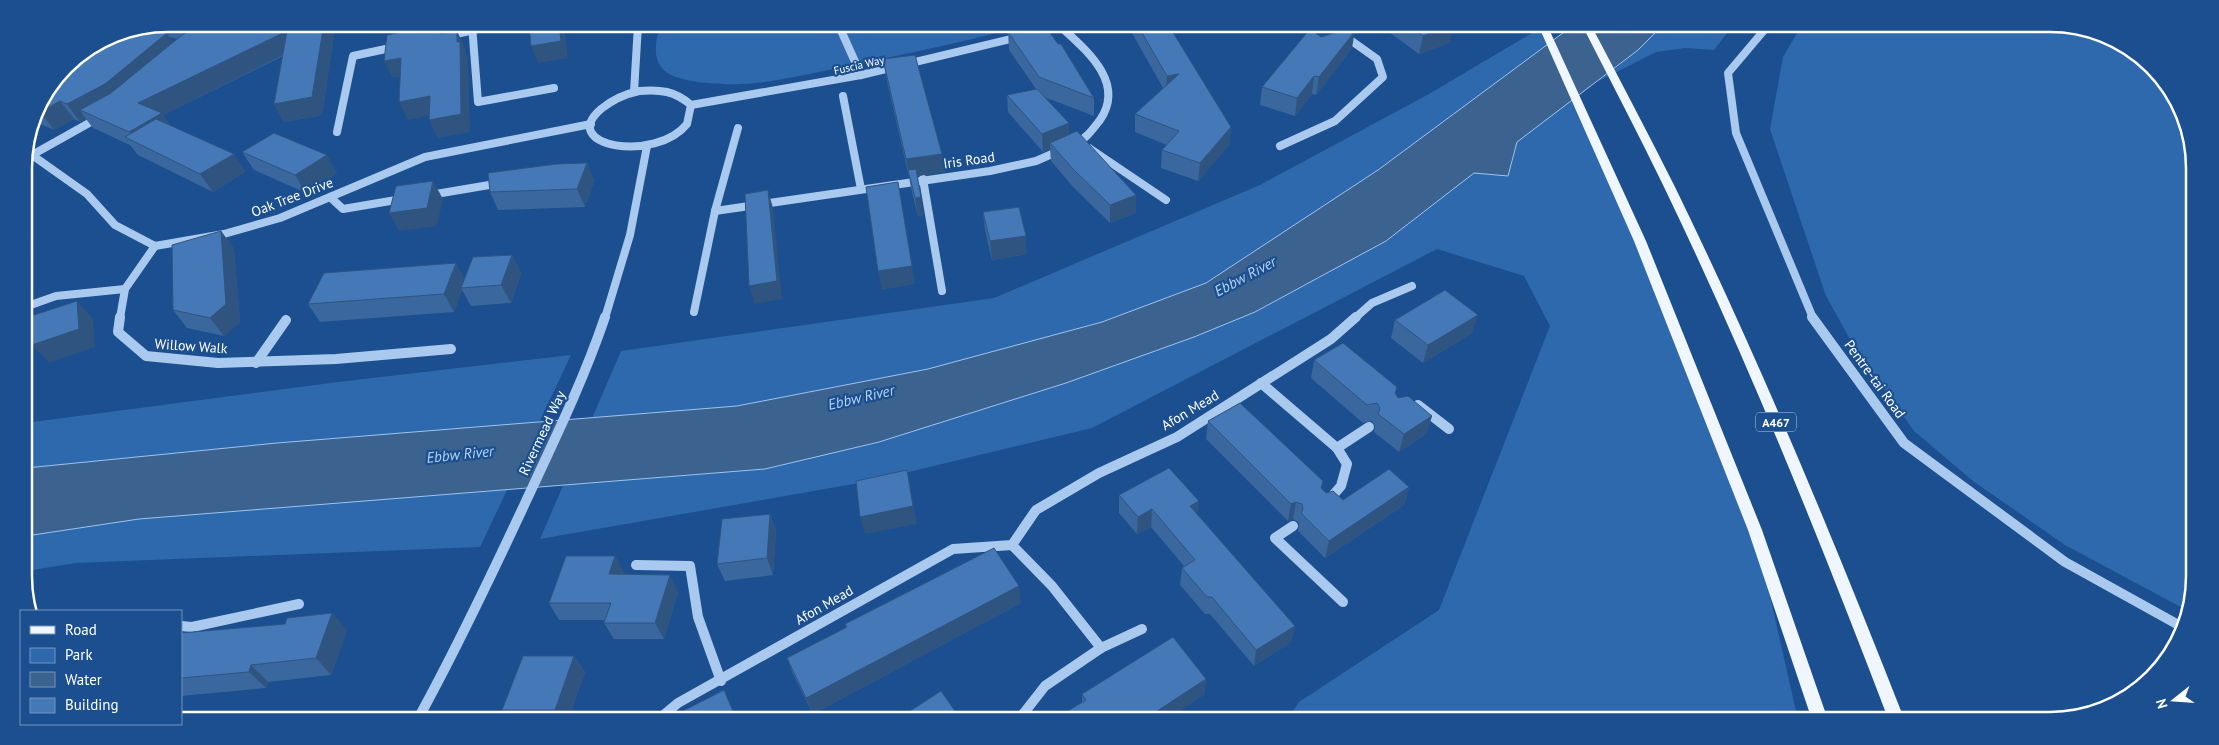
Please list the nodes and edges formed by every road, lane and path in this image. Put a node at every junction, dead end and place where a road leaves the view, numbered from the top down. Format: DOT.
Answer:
graph roads {
  1 [pos="1340,32"];
  2 [pos="1545,32"];
  3 [pos="1589,32"];
  4 [pos="1762,32"];
  5 [pos="454,33"];
  6 [pos="473,33"];
  7 [pos="638,33"];
  8 [pos="842,33"];
  9 [pos="1033,33"];
  10 [pos="1066,33"];
  11 [pos="437,38"];
  12 [pos="400,46"];
  13 [pos="862,75"];
  14 [pos="554,88"];
  15 [pos="634,92"];
  16 [pos="844,96"];
  17 [pos="691,105"];
  18 [pos="104,115"];
  19 [pos="591,124"];
  20 [pos="738,128"];
  21 [pos="337,132"];
  22 [pos="1080,142"];
  23 [pos="648,146"];
  24 [pos="1280,146"];
  25 [pos="34,152"];
  26 [pos="33,158"];
  27 [pos="923,179"];
  28 [pos="509,182"];
  29 [pos="861,189"];
  30 [pos="421,196"];
  31 [pos="330,197"];
  32 [pos="411,198"];
  33 [pos="1166,200"];
  34 [pos="714,211"];
  35 [pos="155,246"];
  36 [pos="1412,286"];
  37 [pos="124,289"];
  38 [pos="942,291"];
  39 [pos="33,304"];
  40 [pos="694,312"];
  41 [pos="286,320"];
  42 [pos="451,349"];
  43 [pos="256,363"];
  44 [pos="1261,383"];
  45 [pos="1405,405"];
  46 [pos="1369,427"];
  47 [pos="1450,429"];
  48 [pos="1337,448"];
  49 [pos="1324,504"];
  50 [pos="1293,526"];
  51 [pos="1012,545"];
  52 [pos="636,565"];
  53 [pos="1343,602"];
  54 [pos="299,604"];
  55 [pos="2178,624"];
  56 [pos="182,626"];
  57 [pos="1142,629"];
  58 [pos="1101,648"];
  59 [pos="721,681"];
  60 [pos="422,712"];
  61 [pos="667,712"];
  62 [pos="1024,712"];
  63 [pos="1817,712"];
  64 [pos="1894,712"];
  1 -- 24 [label="street"];
  2 -- 63 [label="main road"];
  3 -- 64 [label="main road, A467"];
  4 -- 55 [label="street, Pentre-tai Road"];
  5 -- 11 [label="street"];
  6 -- 14 [label="street"];
  7 -- 15 [label="street"];
  8 -- 13 [label="street"];
  9 -- 13 [label="street, Fuscia Way"];
  10 -- 22 [label="street, Iris Road"];
  12 -- 21 [label="street"];
  13 -- 17 [label="street, Fuscia Way"];
  15 -- 17 [label="street"];
  15 -- 19 [label="street"];
  16 -- 29 [label="street"];
  17 -- 23 [label="street"];
  18 -- 25 [label="street"];
  19 -- 23 [label="street"];
  19 -- 31 [label="street, Oak Tree Drive"];
  20 -- 34 [label="street"];
  22 -- 27 [label="street, Iris Road"];
  22 -- 33 [label="street"];
  23 -- 60 [label="street, Rivermead Way"];
  26 -- 35 [label="street"];
  27 -- 29 [label="street, Iris Road"];
  27 -- 38 [label="street"];
  28 -- 30 [label="street"];
  29 -- 34 [label="street, Iris Road"];
  31 -- 32 [label="street"];
  31 -- 35 [label="street, Oak Tree Drive"];
  34 -- 40 [label="street"];
  35 -- 37 [label="street, Willow Walk"];
  36 -- 44 [label="street, Afon Mead"];
  37 -- 39 [label="street"];
  37 -- 43 [label="street, Willow Walk"];
  41 -- 43 [label="street"];
  42 -- 43 [label="street, Willow Walk"];
  44 -- 48 [label="street"];
  44 -- 51 [label="street, Afon Mead"];
  45 -- 47 [label="street"];
  46 -- 48 [label="street"];
  48 -- 49 [label="street"];
  50 -- 53 [label="street"];
  51 -- 58 [label="street"];
  51 -- 59 [label="street, Afon Mead"];
  52 -- 59 [label="street"];
  54 -- 56 [label="street"];
  57 -- 58 [label="street"];
  58 -- 62 [label="street"];
  59 -- 61 [label="street, Afon Mead"];
}
